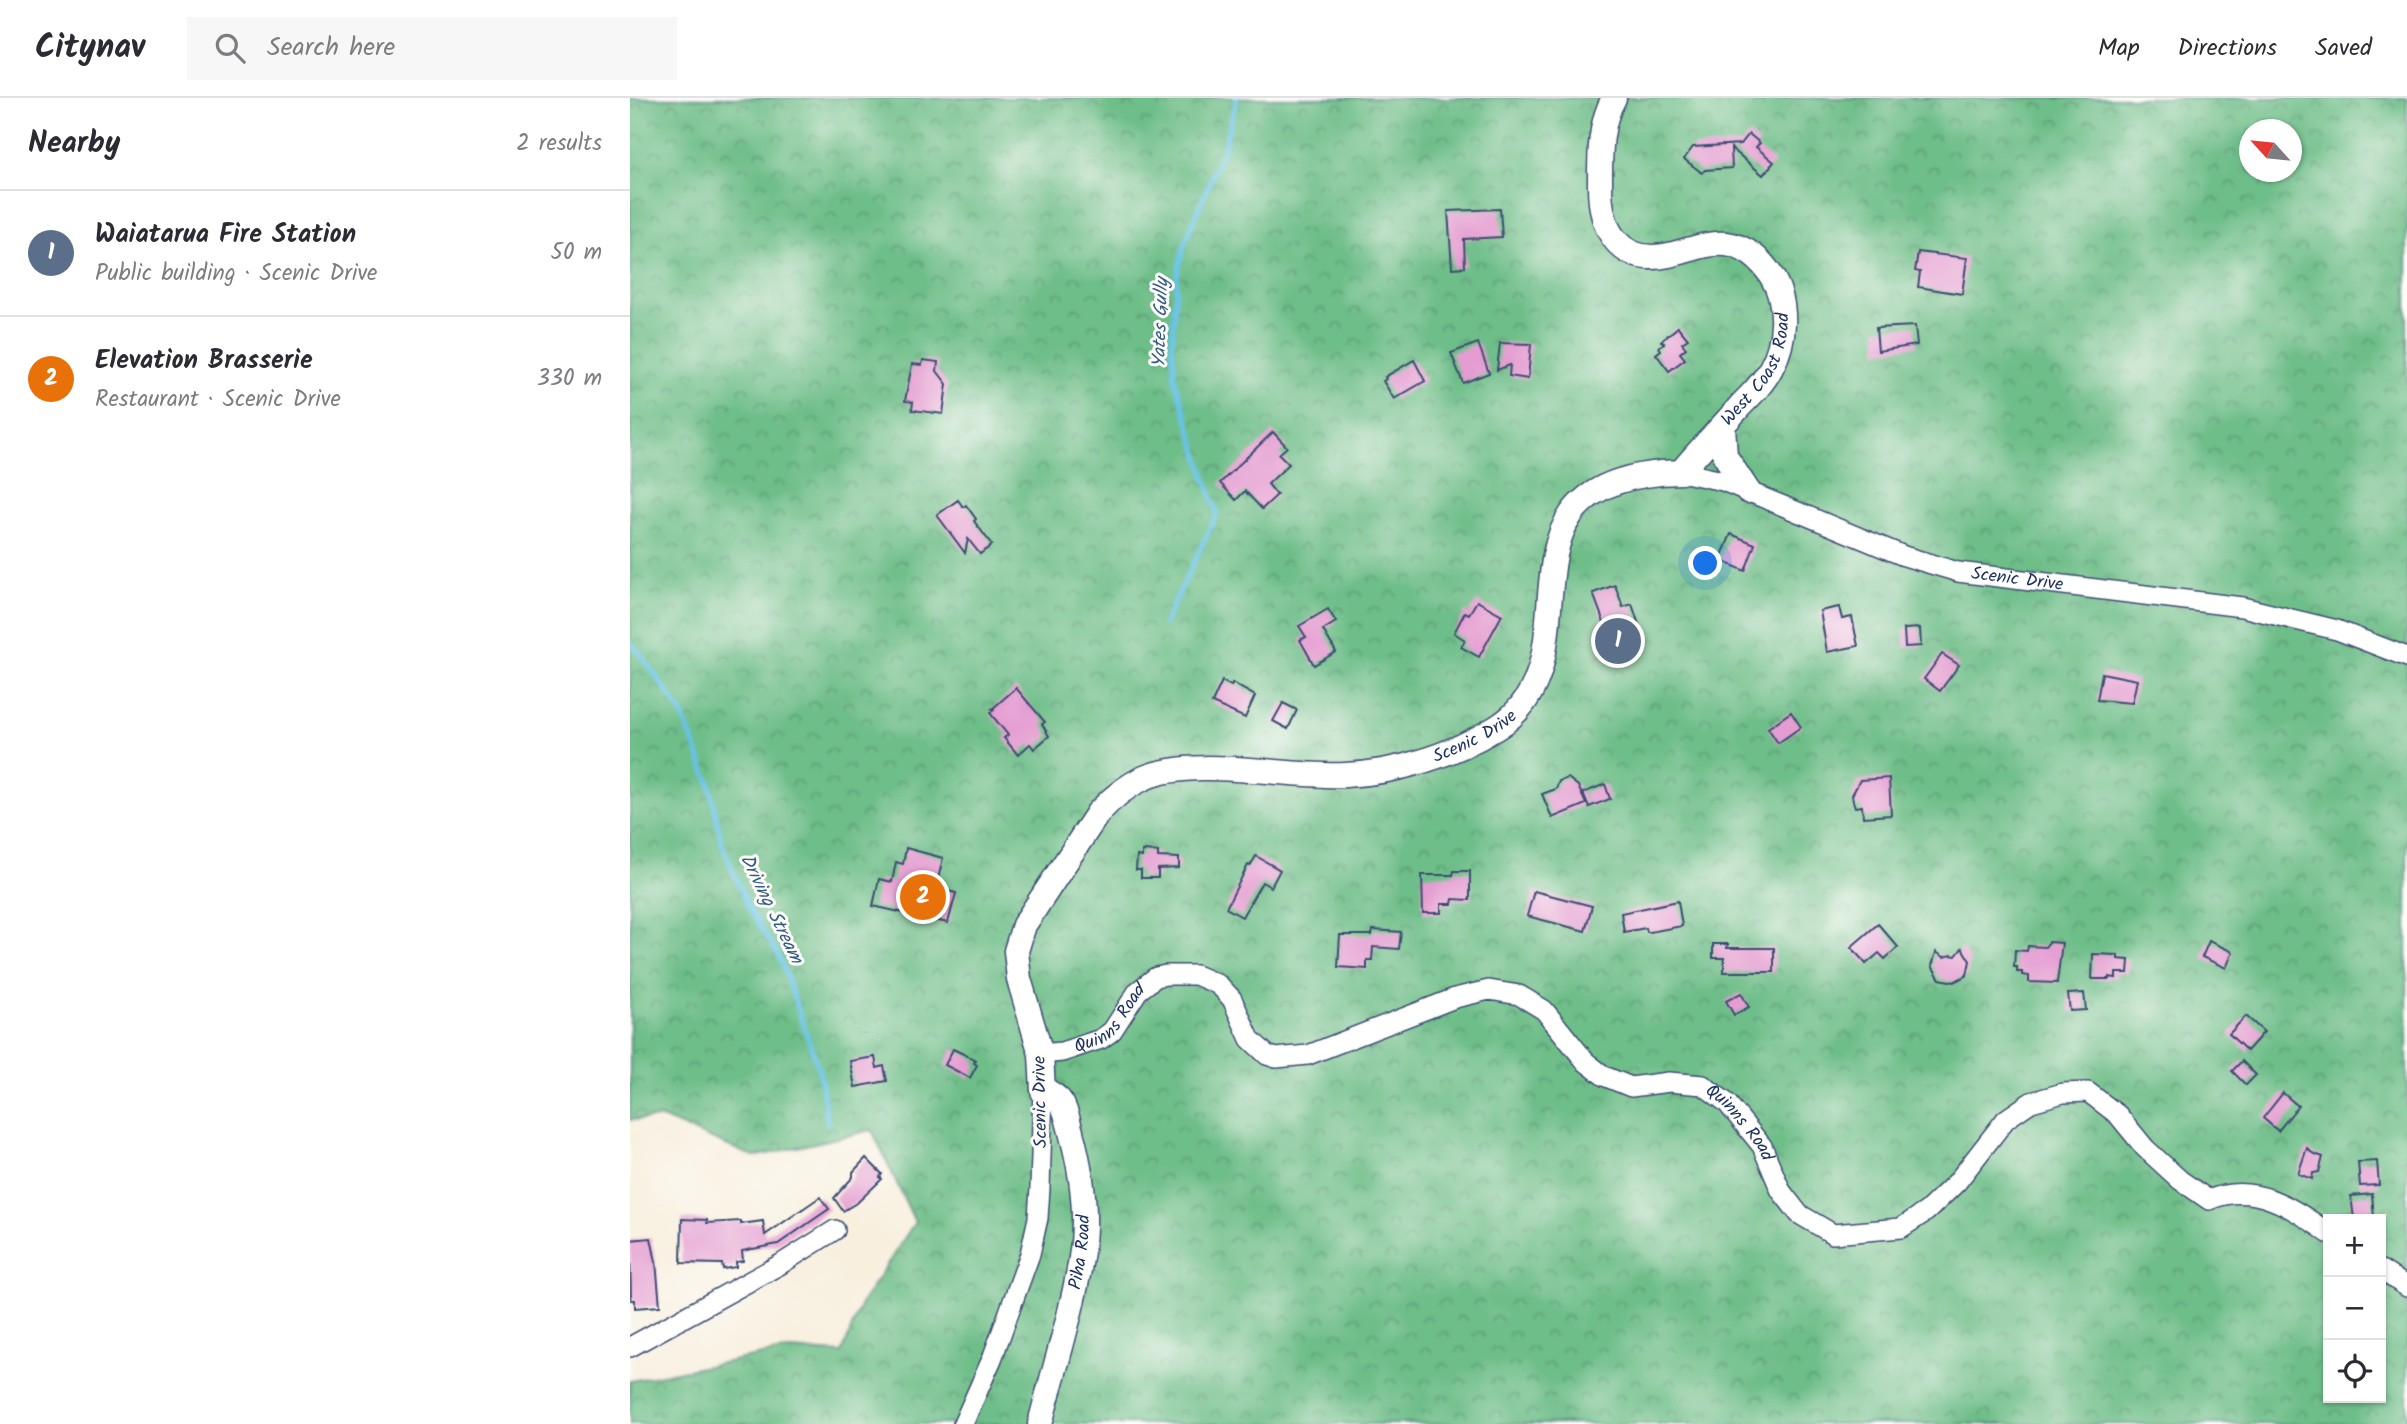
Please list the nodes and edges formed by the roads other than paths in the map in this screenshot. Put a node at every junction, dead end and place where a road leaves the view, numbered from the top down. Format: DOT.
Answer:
graph roads {
  1 [pos="1614,98"];
  2 [pos="1723,426"];
  3 [pos="1681,472"];
  4 [pos="1748,491"];
  5 [pos="2407,656"];
  6 [pos="1041,1054"];
  7 [pos="1043,1091"];
  8 [pos="2323,1229"];
  9 [pos="835,1230"];
  10 [pos="2386,1273"];
  11 [pos="2407,1287"];
  12 [pos="630,1348"];
  13 [pos="963,1424"];
  14 [pos="1040,1424"];
  1 -- 2 [label="main road, West Coast Road"];
  2 -- 3 [label="main road, West Coast Road"];
  2 -- 4 [label="main road"];
  3 -- 4 [label="street, Scenic Drive"];
  3 -- 6 [label="main road, Scenic Drive"];
  4 -- 5 [label="street, Scenic Drive"];
  6 -- 7 [label="main road, Scenic Drive"];
  6 -- 8 [label="street, Quinns Road"];
  7 -- 13 [label="street, Scenic Drive"];
  7 -- 14 [label="main road, Piha Road"];
  9 -- 12 [label="street"];
  10 -- 11 [label="street"];
}
